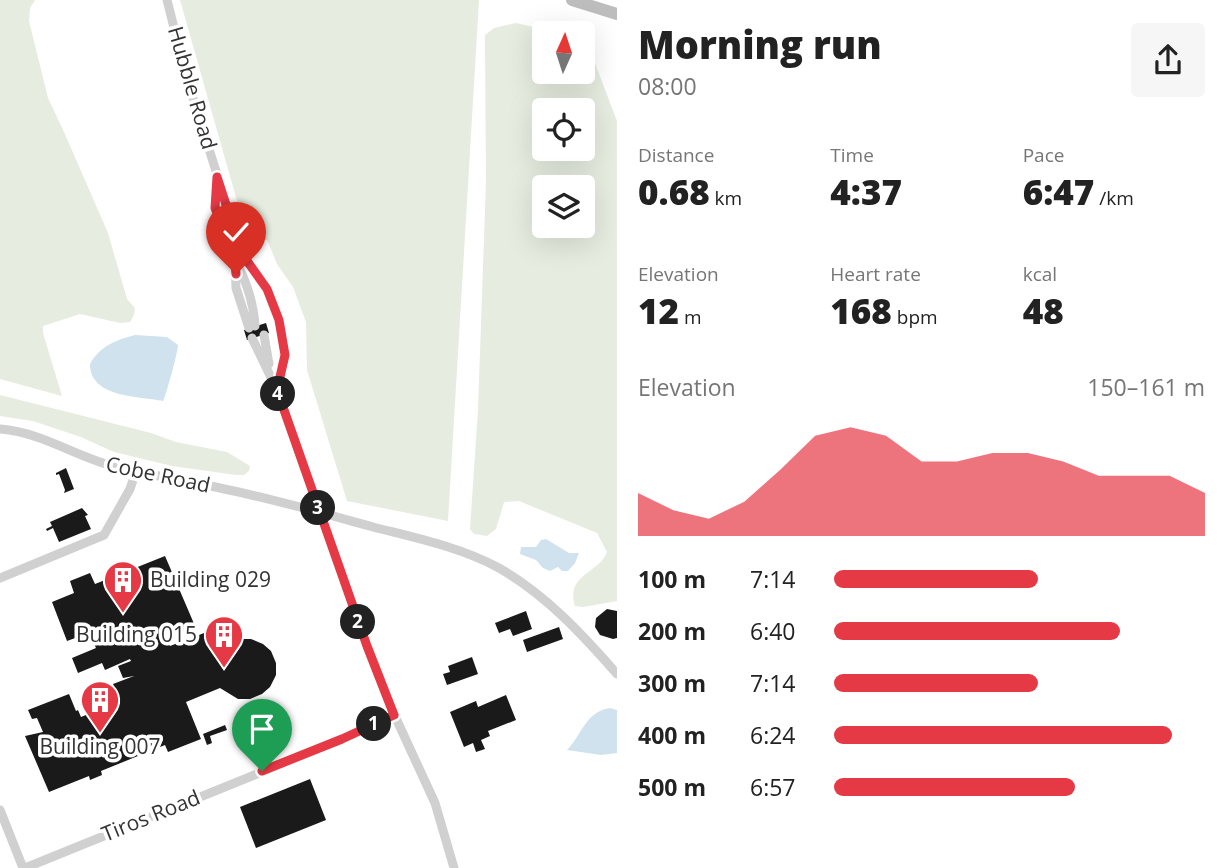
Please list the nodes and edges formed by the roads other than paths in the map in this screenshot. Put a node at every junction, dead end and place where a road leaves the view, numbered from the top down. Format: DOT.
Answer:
graph roads {
  1 [pos="167,0"];
  2 [pos="572,0"];
  3 [pos="617,14"];
  4 [pos="217,177"];
  5 [pos="234,254"];
  6 [pos="256,332"];
  7 [pos="269,370"];
  8 [pos="277,390"];
  9 [pos="0,429"];
  10 [pos="136,471"];
  11 [pos="320,513"];
  12 [pos="0,578"];
  13 [pos="617,674"];
  14 [pos="394,715"];
  15 [pos="0,810"];
  16 [pos="24,868"];
  17 [pos="454,868"];
  1 -- 4 [label="street, Hubble Road"];
  2 -- 3 [label="main road"];
  4 -- 5 [label="street, Hubble Road"];
  4 -- 8 [label="street, Hubble Road"];
  5 -- 6 [label="street, Hubble Road"];
  5 -- 6 [label="street, Hubble Road"];
  6 -- 7 [label="street, Hubble Road"];
  6 -- 7 [label="street, Hubble Road"];
  7 -- 8 [label="street, Hubble Road"];
  8 -- 11 [label="street, Hubble Road"];
  9 -- 10 [label="street, Cobe Road"];
  10 -- 11 [label="street, Cobe Road"];
  10 -- 12 [label="street"];
  11 -- 13 [label="street, Cobe Road"];
  11 -- 14 [label="street, Hubble Road"];
  14 -- 16 [label="street, Tiros Road"];
  14 -- 17 [label="street, Hubble Road"];
  15 -- 16 [label="street"];
}
